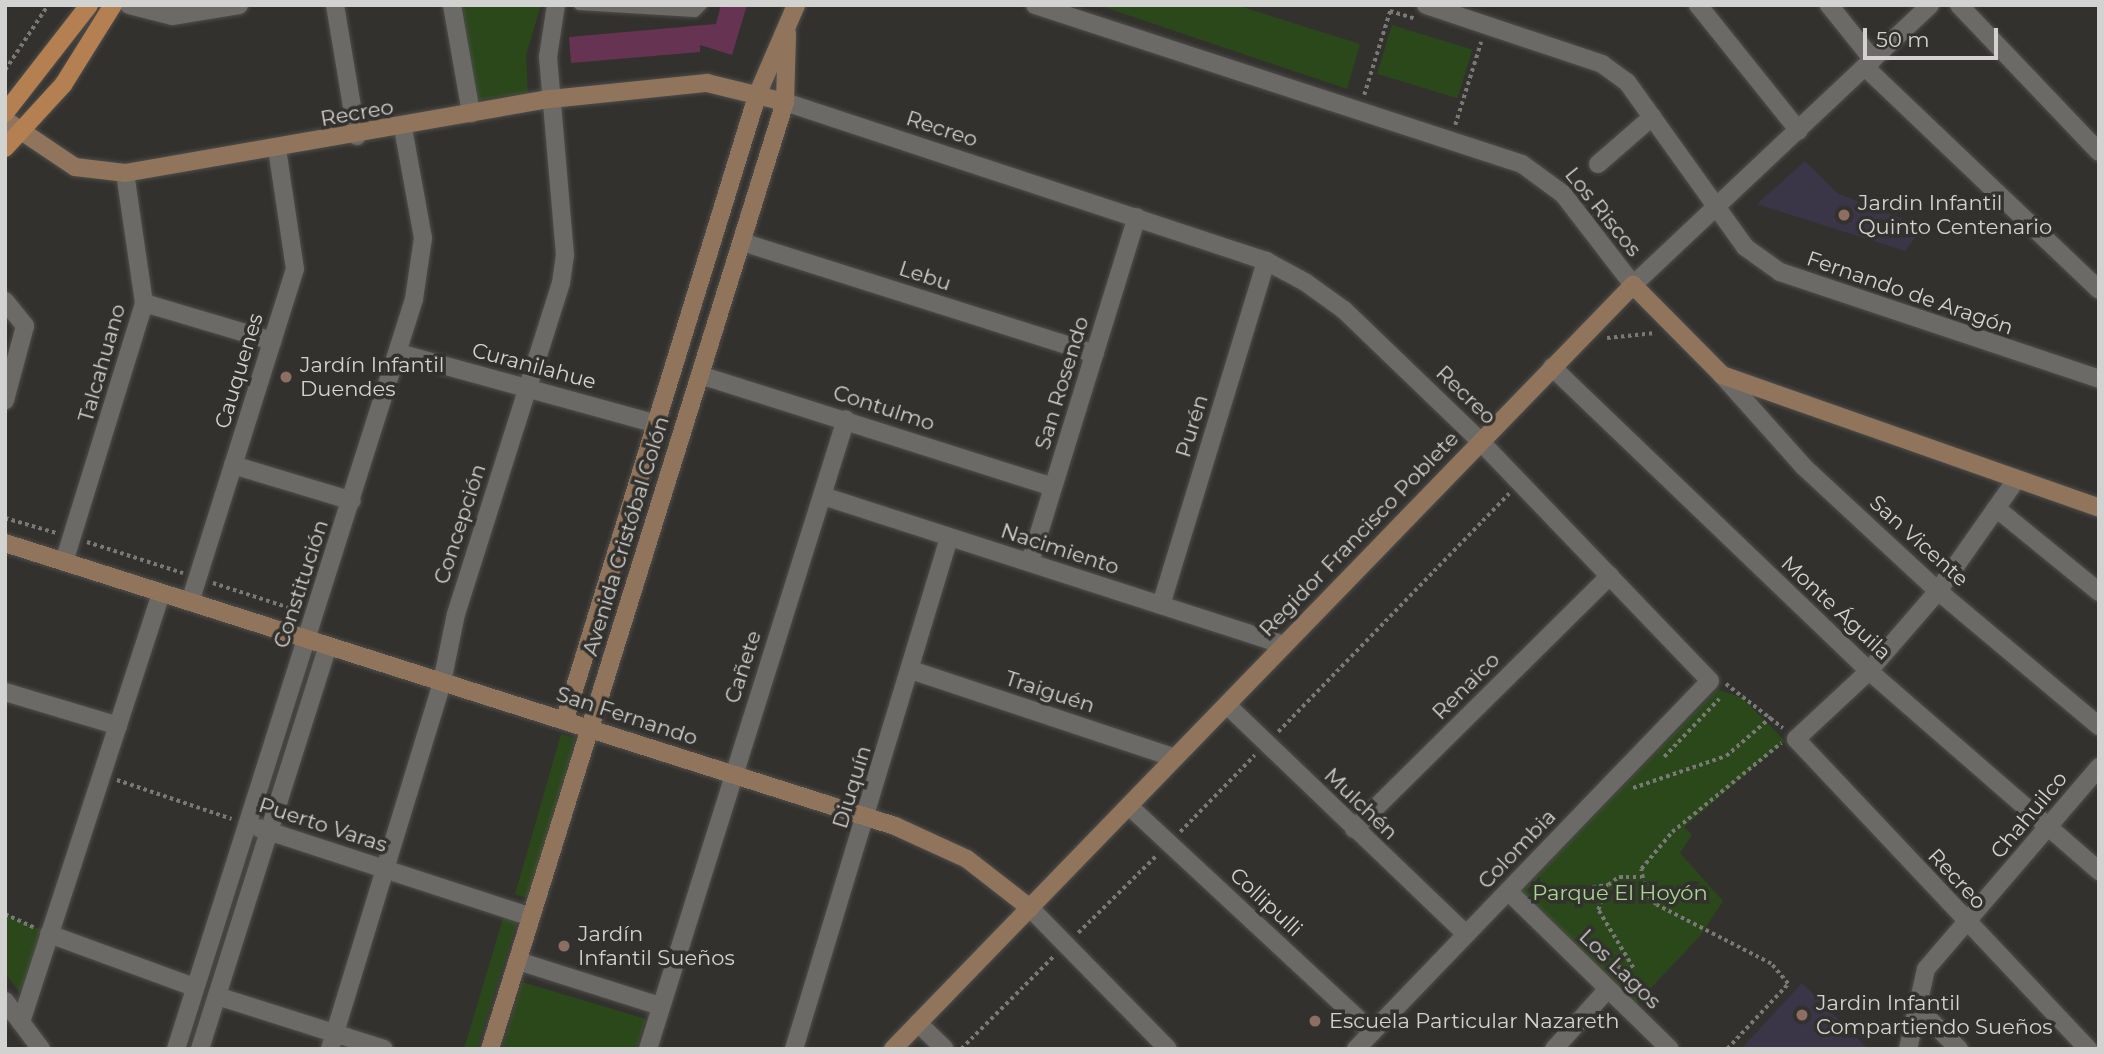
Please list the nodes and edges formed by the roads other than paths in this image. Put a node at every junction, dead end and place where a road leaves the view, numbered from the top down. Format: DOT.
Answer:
graph roads {
  1 [pos="89,5"];
  2 [pos="113,5"];
  3 [pos="129,5"];
  4 [pos="239,5"];
  5 [pos="335,5"];
  6 [pos="452,5"];
  7 [pos="556,5"];
  8 [pos="579,5"];
  9 [pos="702,5"];
  10 [pos="796,5"];
  11 [pos="1035,5"];
  12 [pos="1698,5"];
  13 [pos="1829,5"];
  14 [pos="1930,5"];
  15 [pos="1959,5"];
  16 [pos="619,8"];
  17 [pos="1455,9"];
  18 [pos="1089,13"];
  19 [pos="1424,13"];
  20 [pos="787,33"];
  21 [pos="1869,63"];
  22 [pos="758,93"];
  23 [pos="551,99"];
  24 [pos="785,102"];
  25 [pos="5,113"];
  26 [pos="471,113"];
  27 [pos="1652,117"];
  28 [pos="5,120"];
  29 [pos="404,128"];
  30 [pos="1798,131"];
  31 [pos="21,132"];
  32 [pos="357,136"];
  33 [pos="5,148"];
  34 [pos="277,149"];
  35 [pos="2099,152"];
  36 [pos="1598,164"];
  37 [pos="125,173"];
  38 [pos="1716,206"];
  39 [pos="1137,217"];
  40 [pos="742,242"];
  41 [pos="1266,261"];
  42 [pos="2096,282"];
  43 [pos="1633,285"];
  44 [pos="5,301"];
  45 [pos="144,303"];
  46 [pos="272,341"];
  47 [pos="399,353"];
  48 [pos="1095,354"];
  49 [pos="1552,367"];
  50 [pos="700,375"];
  51 [pos="1722,375"];
  52 [pos="2099,379"];
  53 [pos="527,386"];
  54 [pos="5,400"];
  55 [pos="846,419"];
  56 [pos="656,424"];
  57 [pos="1480,441"];
  58 [pos="233,465"];
  59 [pos="2016,480"];
  60 [pos="1053,487"];
  61 [pos="823,496"];
  62 [pos="352,501"];
  63 [pos="1996,508"];
  64 [pos="2099,508"];
  65 [pos="949,538"];
  66 [pos="5,543"];
  67 [pos="64,562"];
  68 [pos="1030,562"];
  69 [pos="1609,576"];
  70 [pos="1938,591"];
  71 [pos="2099,592"];
  72 [pos="161,593"];
  73 [pos="190,602"];
  74 [pos="1161,605"];
  75 [pos="307,639"];
  76 [pos="1284,645"];
  77 [pos="328,646"];
  78 [pos="911,670"];
  79 [pos="1869,671"];
  80 [pos="1710,681"];
  81 [pos="442,682"];
  82 [pos="5,692"];
  83 [pos="1227,705"];
  84 [pos="565,719"];
  85 [pos="118,726"];
  86 [pos="2099,726"];
  87 [pos="590,727"];
  88 [pos="1175,758"];
  89 [pos="2099,767"];
  90 [pos="733,773"];
  91 [pos="1129,806"];
  92 [pos="867,817"];
  93 [pos="246,823"];
  94 [pos="2050,825"];
  95 [pos="1354,829"];
  96 [pos="269,831"];
  97 [pos="388,870"];
  98 [pos="2099,871"];
  99 [pos="1514,896"];
  100 [pos="1030,908"];
  101 [pos="531,917"];
  102 [pos="1967,924"];
  103 [pos="49,934"];
  104 [pos="1466,934"];
  105 [pos="518,961"];
  106 [pos="194,987"];
  107 [pos="1606,990"];
  108 [pos="217,996"];
  109 [pos="5,1001"];
  110 [pos="660,1006"];
  111 [pos="1918,1008"];
  112 [pos="21,1022"];
  113 [pos="918,1023"];
  114 [pos="1372,1032"];
  115 [pos="332,1041"];
  116 [pos="2082,1047"];
  117 [pos="41,1049"];
  118 [pos="176,1049"];
  119 [pos="200,1049"];
  120 [pos="384,1049"];
  121 [pos="490,1049"];
  122 [pos="648,1049"];
  123 [pos="794,1049"];
  124 [pos="893,1049"];
  125 [pos="945,1049"];
  126 [pos="1168,1049"];
  127 [pos="1356,1049"];
  128 [pos="1554,1049"];
  129 [pos="1671,1049"];
  130 [pos="1908,1049"];
  131 [pos="1958,1049"];
  1 -- 25 [label="main road"];
  2 -- 31 [label="main road"];
  3 -- 4 [label="street"];
  5 -- 32 [label="street"];
  6 -- 26 [label="street"];
  7 -- 23 [label="street, Concepción"];
  8 -- 16 [label="lane"];
  9 -- 16 [label="lane"];
  10 -- 20 [label="street, Avenida Cristóbal Colón"];
  11 -- 18 [label="street, Los Riscos"];
  12 -- 30 [label="street"];
  13 -- 21 [label="street"];
  14 -- 21 [label="street, Regidor Francisco Poblete"];
  15 -- 35 [label="street"];
  17 -- 19 [label="street, Fernando de Aragón"];
  17 -- 27 [label="street, Fernando de Aragón"];
  18 -- 43 [label="street, Los Riscos"];
  20 -- 22 [label="street, Avenida Cristóbal Colón"];
  20 -- 24 [label="street, Avenida Cristóbal Colón"];
  21 -- 30 [label="street, Regidor Francisco Poblete"];
  21 -- 42 [label="street"];
  22 -- 23 [label="street, Recreo"];
  22 -- 24 [label="street, Recreo"];
  22 -- 56 [label="street, Avenida Cristóbal Colón"];
  23 -- 26 [label="street, Recreo"];
  23 -- 53 [label="street, Concepción"];
  24 -- 39 [label="street, Recreo"];
  24 -- 40 [label="street, Avenida Cristóbal Colón"];
  26 -- 29 [label="street, Recreo"];
  27 -- 36 [label="street"];
  27 -- 38 [label="street, Fernando de Aragón"];
  28 -- 31 [label="street, Recreo"];
  29 -- 32 [label="street, Recreo"];
  29 -- 47 [label="street, Constitución"];
  30 -- 38 [label="street, Regidor Francisco Poblete"];
  31 -- 33 [label="main road"];
  31 -- 37 [label="street, Recreo"];
  32 -- 34 [label="street, Recreo"];
  34 -- 37 [label="street, Recreo"];
  34 -- 46 [label="street, Cauquenes"];
  37 -- 45 [label="street, Talcahuano"];
  38 -- 43 [label="street, Regidor Francisco Poblete"];
  38 -- 52 [label="street, Fernando de Aragón"];
  39 -- 41 [label="street, Recreo"];
  39 -- 48 [label="street, San Rosendo"];
  40 -- 48 [label="street, Lebu"];
  40 -- 50 [label="street, Avenida Cristóbal Colón"];
  41 -- 57 [label="street, Recreo"];
  41 -- 74 [label="street, Purén"];
  43 -- 49 [label="street, Regidor Francisco Poblete"];
  43 -- 51 [label="street, Los Riscos"];
  44 -- 54 [label="street"];
  45 -- 46 [label="street"];
  45 -- 67 [label="street, Talcahuano"];
  46 -- 58 [label="street, Cauquenes"];
  47 -- 53 [label="street, Curanilahue"];
  47 -- 62 [label="street, Constitución"];
  48 -- 60 [label="street, San Rosendo"];
  49 -- 57 [label="street, Regidor Francisco Poblete"];
  49 -- 79 [label="street, Monte Águila"];
  50 -- 55 [label="street, Contulmo"];
  50 -- 87 [label="street, Avenida Cristóbal Colón"];
  51 -- 59 [label="street, Los Riscos"];
  51 -- 70 [label="street, San Vicente"];
  53 -- 56 [label="street, Curanilahue"];
  53 -- 81 [label="street, Concepción"];
  55 -- 60 [label="street, Contulmo"];
  55 -- 61 [label="street, Cañete"];
  56 -- 84 [label="street, Avenida Cristóbal Colón"];
  57 -- 69 [label="street, Recreo"];
  57 -- 76 [label="street, Regidor Francisco Poblete"];
  58 -- 62 [label="street"];
  58 -- 73 [label="street, Cauquenes"];
  59 -- 63 [label="street"];
  59 -- 64 [label="street, Los Riscos"];
  60 -- 68 [label="street, San Rosendo"];
  61 -- 65 [label="street, Nacimiento"];
  61 -- 90 [label="street, Cañete"];
  62 -- 75 [label="street, Constitución"];
  63 -- 70 [label="street"];
  63 -- 71 [label="street"];
  65 -- 68 [label="street, Nacimiento"];
  65 -- 78 [label="street, Diuquín"];
  66 -- 67 [label="street, San Fernando"];
  67 -- 72 [label="street, San Fernando"];
  68 -- 74 [label="street, Nacimiento"];
  69 -- 80 [label="street, Recreo"];
  69 -- 95 [label="street, Renaico"];
  70 -- 79 [label="street"];
  70 -- 86 [label="street, San Vicente"];
  72 -- 73 [label="street, San Fernando"];
  72 -- 85 [label="street"];
  73 -- 75 [label="street, San Fernando"];
  74 -- 76 [label="street, Nacimiento"];
  75 -- 77 [label="street, San Fernando"];
  75 -- 93 [label="street, Constitución"];
  76 -- 83 [label="street, Regidor Francisco Poblete"];
  77 -- 81 [label="street, San Fernando"];
  77 -- 96 [label="street"];
  78 -- 88 [label="street, Traiguén"];
  78 -- 92 [label="street, Diuquín"];
  79 -- 94 [label="street, Monte Águila"];
  79 -- 102 [label="street, Recreo"];
  80 -- 99 [label="street, Colombia"];
  81 -- 84 [label="street, San Fernando"];
  81 -- 97 [label="street, Concepción"];
  82 -- 85 [label="street"];
  83 -- 88 [label="street, Regidor Francisco Poblete"];
  83 -- 95 [label="street, Mulchén"];
  84 -- 87 [label="street, San Fernando"];
  85 -- 103 [label="street"];
  87 -- 90 [label="street, San Fernando"];
  87 -- 101 [label="street, Avenida Cristóbal Colón"];
  88 -- 91 [label="street, Regidor Francisco Poblete"];
  89 -- 94 [label="street, Chahuilco"];
  90 -- 92 [label="street, San Fernando"];
  90 -- 110 [label="street, Cañete"];
  91 -- 100 [label="street, Regidor Francisco Poblete"];
  91 -- 114 [label="street, Collipulli"];
  92 -- 100 [label="street, San Fernando"];
  92 -- 123 [label="street, Diuquín"];
  93 -- 96 [label="street, Puerto Varas"];
  93 -- 106 [label="street, Constitución"];
  94 -- 98 [label="street, Monte Águila"];
  94 -- 102 [label="street, Chahuilco"];
  95 -- 104 [label="street, Mulchén"];
  96 -- 97 [label="street, Puerto Varas"];
  96 -- 108 [label="street"];
  97 -- 101 [label="street, Puerto Varas"];
  97 -- 115 [label="street, Concepción"];
  99 -- 104 [label="street, Colombia"];
  99 -- 107 [label="street, Los Lagos"];
  100 -- 113 [label="street, Regidor Francisco Poblete"];
  100 -- 126 [label="street, San Fernando"];
  101 -- 105 [label="street, Avenida Cristóbal Colón"];
  102 -- 111 [label="street, Chahuilco"];
  102 -- 116 [label="street, Recreo"];
  103 -- 106 [label="street"];
  103 -- 112 [label="street"];
  104 -- 114 [label="street, Colombia"];
  105 -- 110 [label="street"];
  105 -- 121 [label="street, Avenida Cristóbal Colón"];
  106 -- 118 [label="street, Constitución"];
  107 -- 128 [label="street"];
  107 -- 129 [label="street, Los Lagos"];
  108 -- 115 [label="street"];
  108 -- 119 [label="street"];
  109 -- 112 [label="street"];
  110 -- 122 [label="street, Cañete"];
  111 -- 130 [label="street, Chahuilco"];
  111 -- 131 [label="street"];
  112 -- 117 [label="street"];
  113 -- 124 [label="street, Regidor Francisco Poblete"];
  113 -- 125 [label="street"];
  114 -- 127 [label="street, Colombia"];
  115 -- 120 [label="street"];
}
